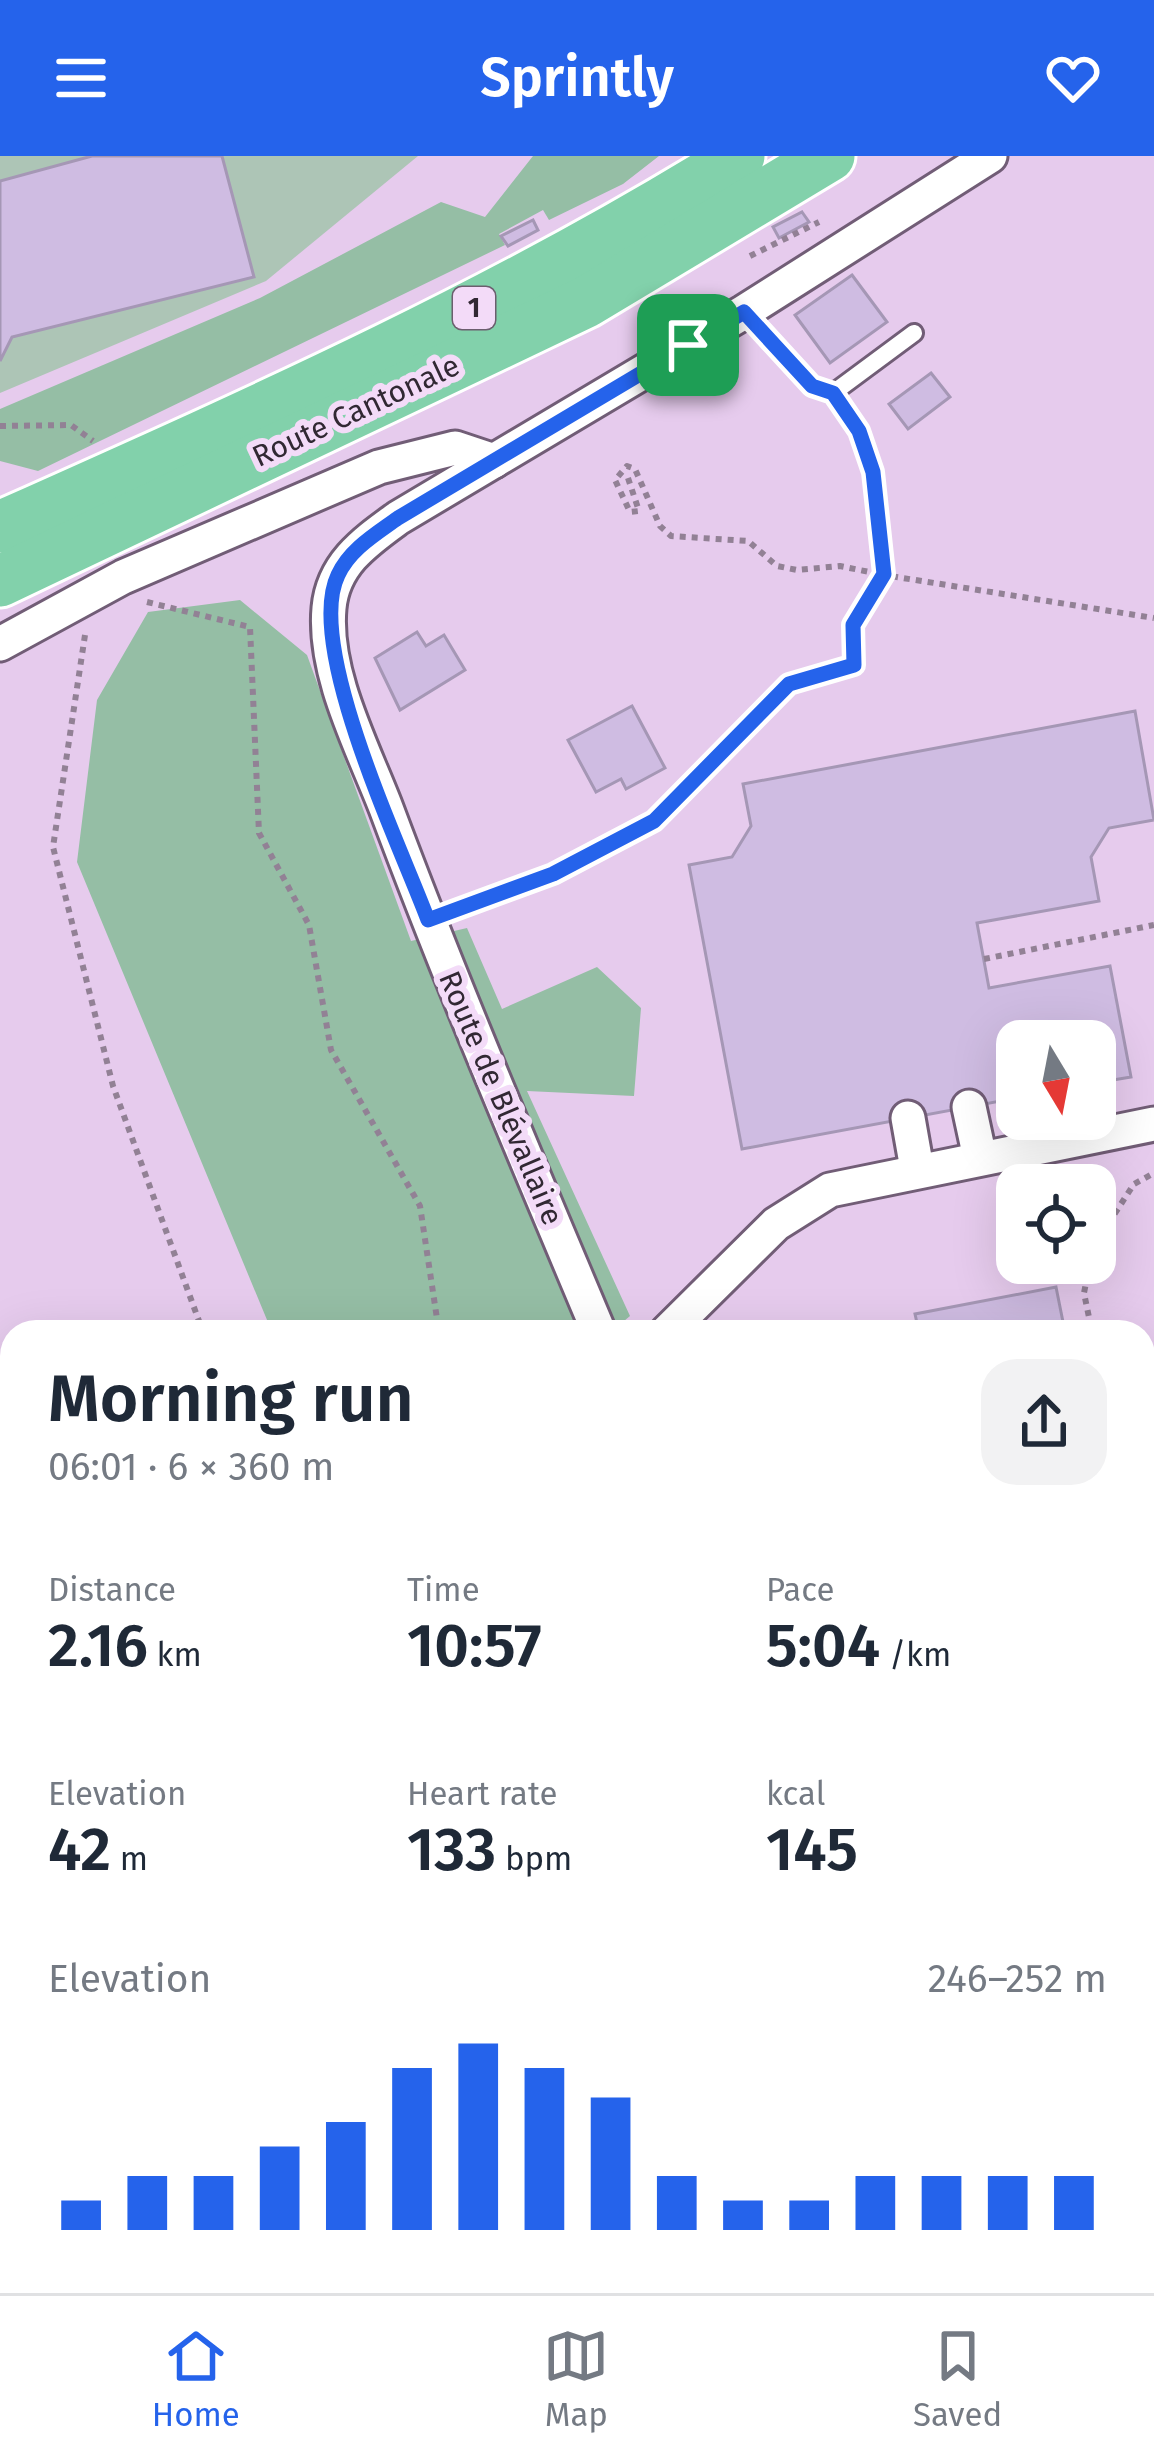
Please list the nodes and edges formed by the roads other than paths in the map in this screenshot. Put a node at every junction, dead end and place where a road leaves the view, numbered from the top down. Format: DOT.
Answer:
graph roads {
  1 [pos="740,156"];
  2 [pos="829,156"];
  3 [pos="990,156"];
  4 [pos="744,312"];
  5 [pos="914,333"];
  6 [pos="494,461"];
  7 [pos="0,527"];
  8 [pos="0,581"];
  9 [pos="0,644"];
  10 [pos="854,665"];
  11 [pos="428,920"];
  12 [pos="969,1107"];
  13 [pos="908,1118"];
  14 [pos="1154,1124"];
  15 [pos="980,1158"];
  16 [pos="917,1169"];
  17 [pos="594,1320"];
  18 [pos="680,1320"];
  1 -- 7 [label="main road, Route Cantonale / 1"];
  2 -- 8 [label="main road, Route Cantonale / 1"];
  3 -- 4 [label="street, Route de Blévallaire"];
  4 -- 5 [label="lane"];
  4 -- 6 [label="street, Route de Blévallaire"];
  6 -- 9 [label="street"];
  6 -- 11 [label="street, Route de Blévallaire"];
  10 -- 11 [label="lane"];
  11 -- 17 [label="street, Route de Blévallaire"];
  12 -- 15 [label="street"];
  13 -- 16 [label="street"];
  14 -- 15 [label="street"];
  15 -- 16 [label="street"];
  16 -- 18 [label="street"];
}
